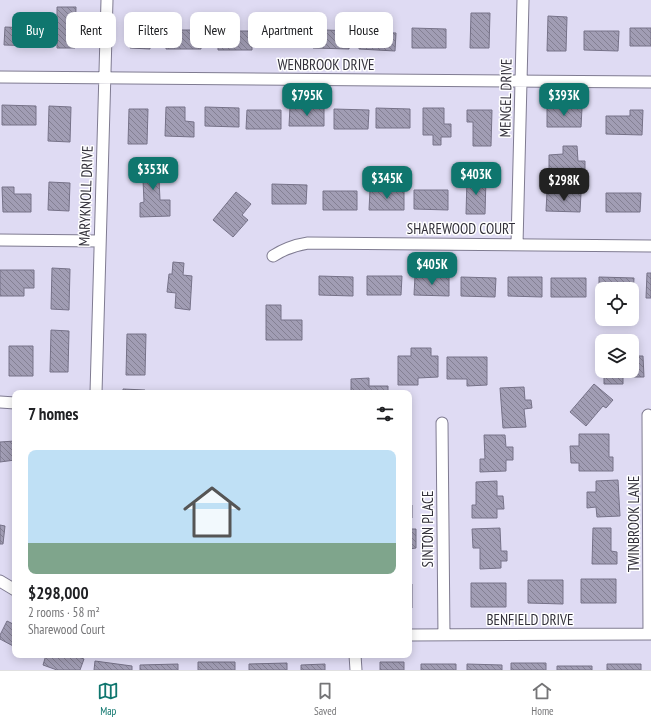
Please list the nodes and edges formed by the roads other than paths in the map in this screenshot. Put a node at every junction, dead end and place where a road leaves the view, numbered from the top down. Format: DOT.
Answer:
graph roads {
  1 [pos="106,0"];
  2 [pos="523,0"];
  3 [pos="0,77"];
  4 [pos="104,78"];
  5 [pos="521,81"];
  6 [pos="651,82"];
  7 [pos="0,240"];
  8 [pos="100,241"];
  9 [pos="517,244"];
  10 [pos="651,246"];
  11 [pos="273,256"];
  12 [pos="96,390"];
  13 [pos="0,402"];
  14 [pos="12,403"];
  15 [pos="648,415"];
  16 [pos="442,423"];
  17 [pos="0,581"];
  18 [pos="12,588"];
  19 [pos="650,634"];
  20 [pos="412,635"];
  21 [pos="444,635"];
  22 [pos="355,658"];
  23 [pos="356,670"];
  1 -- 4 [label="street, MARYKNOLL DRIVE"];
  2 -- 5 [label="street, MENGEL DRIVE"];
  3 -- 4 [label="street, WENBROOK DRIVE"];
  4 -- 5 [label="street, WENBROOK DRIVE"];
  4 -- 8 [label="street, MARYKNOLL DRIVE"];
  5 -- 6 [label="street, WENBROOK DRIVE"];
  5 -- 9 [label="street, MENGEL DRIVE"];
  7 -- 8 [label="street"];
  8 -- 12 [label="street, MARYKNOLL DRIVE"];
  9 -- 10 [label="street, SHAREWOOD COURT"];
  9 -- 11 [label="street, SHAREWOOD COURT"];
  13 -- 14 [label="street"];
  15 -- 19 [label="street, TWINBROOK LANE"];
  16 -- 21 [label="street, SINTON PLACE"];
  17 -- 18 [label="street"];
  19 -- 21 [label="street, BENFIELD DRIVE"];
  20 -- 21 [label="street, BENFIELD DRIVE"];
  22 -- 23 [label="street"];
}
